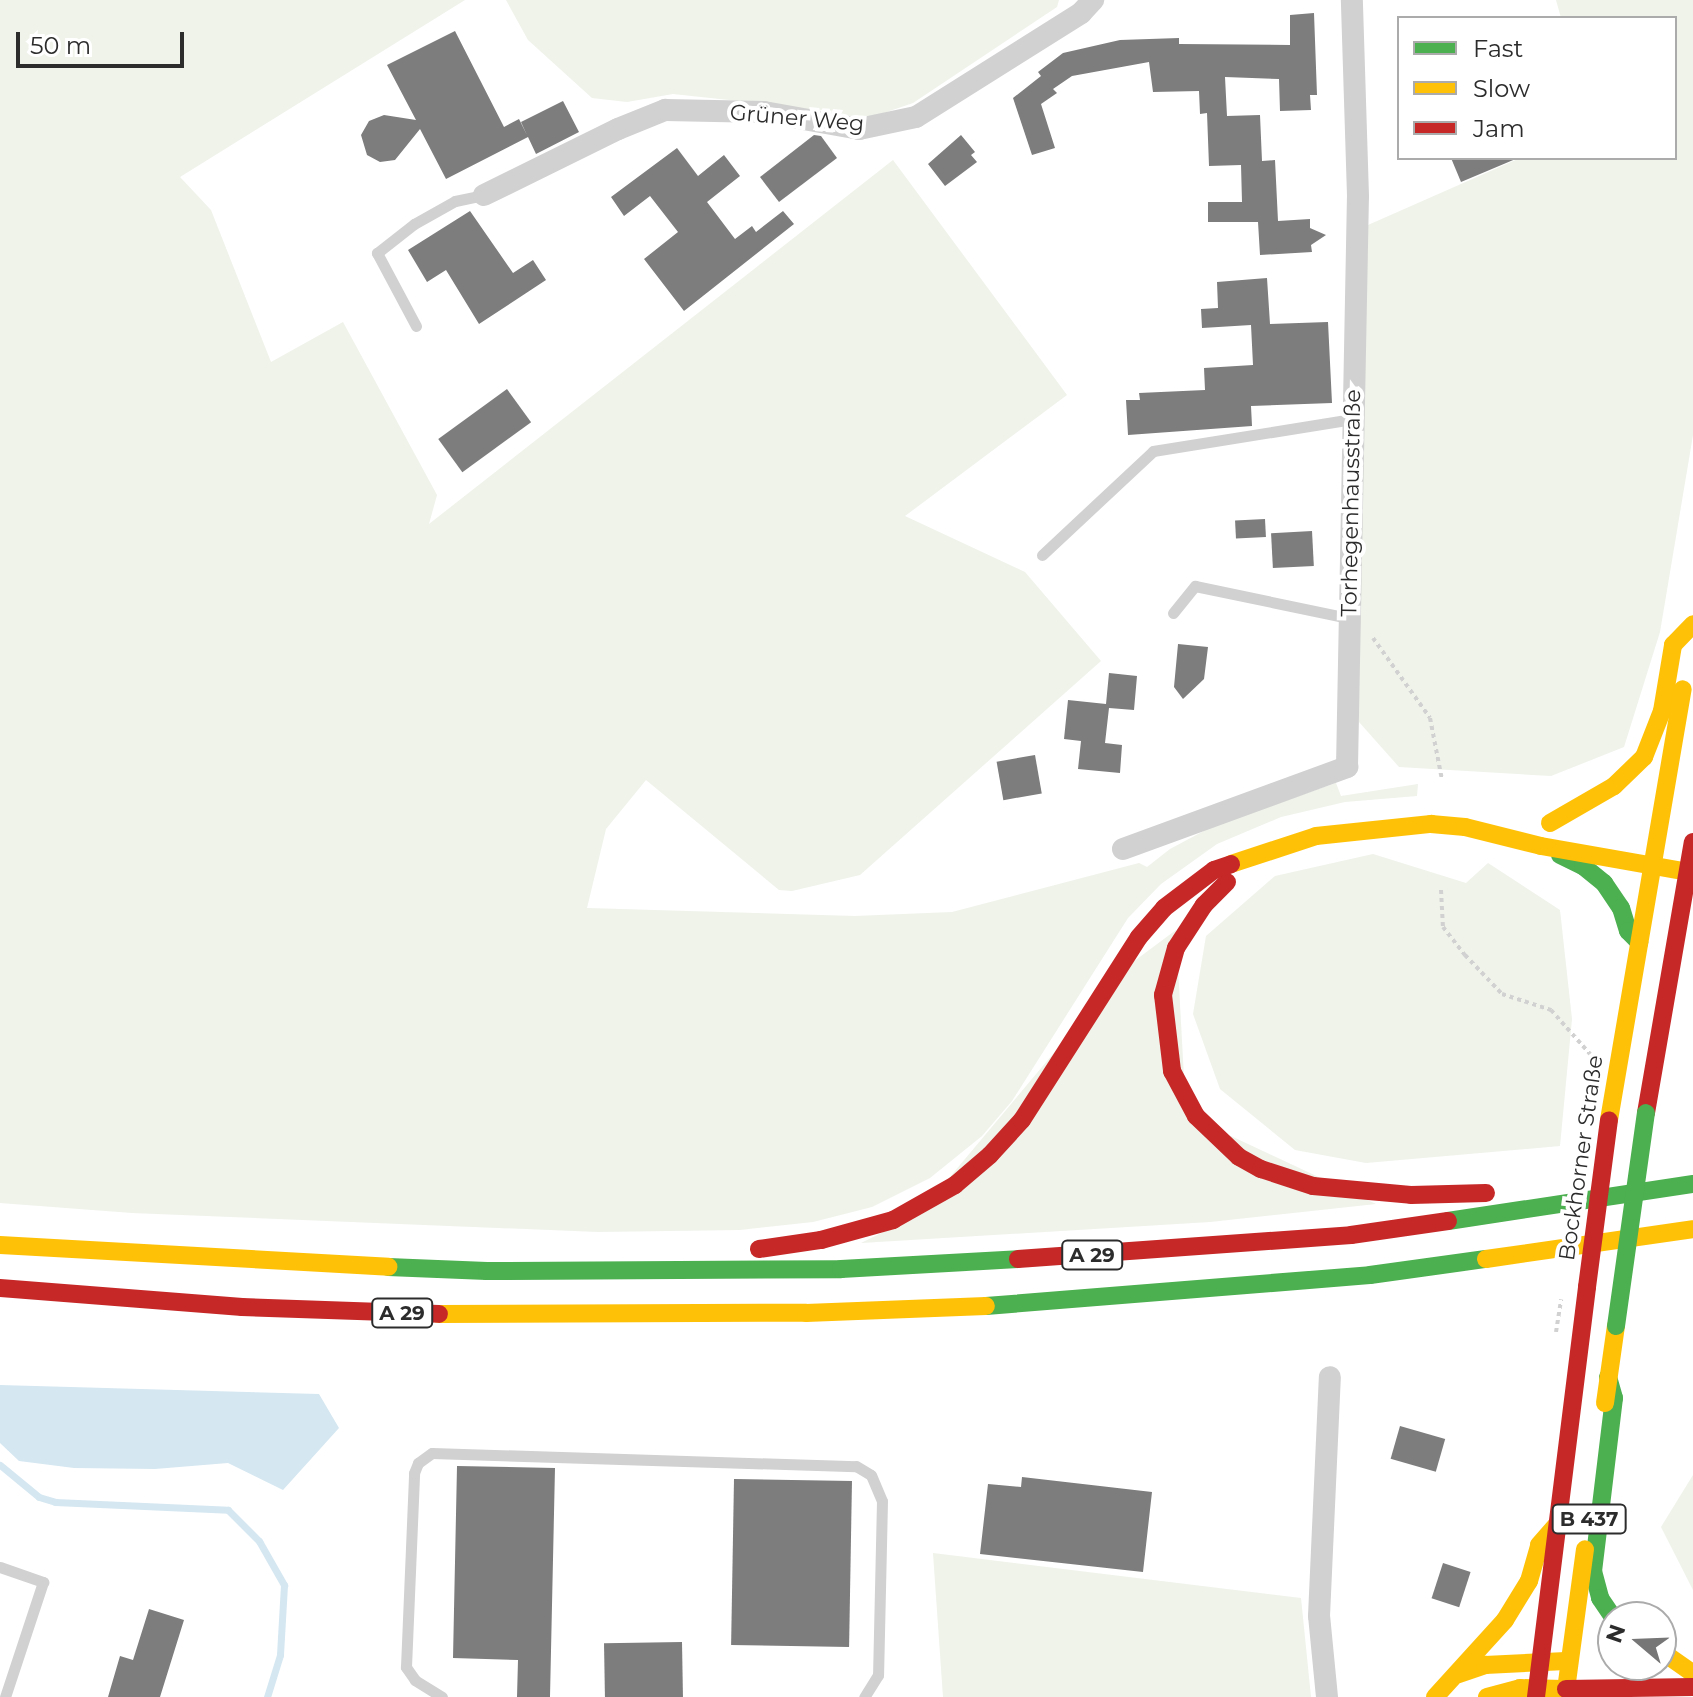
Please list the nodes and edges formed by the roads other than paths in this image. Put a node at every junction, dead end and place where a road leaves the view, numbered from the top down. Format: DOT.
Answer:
graph roads {
  1 [pos="1093,0"];
  2 [pos="1352,0"];
  3 [pos="484,195"];
  4 [pos="416,326"];
  5 [pos="1352,419"];
  6 [pos="1042,555"];
  7 [pos="1173,613"];
  8 [pos="1348,618"];
  9 [pos="1693,627"];
  10 [pos="1535,823"];
  11 [pos="1465,827"];
  12 [pos="1581,828"];
  13 [pos="1650,839"];
  14 [pos="1693,842"];
  15 [pos="1541,846"];
  16 [pos="1123,849"];
  17 [pos="1275,849"];
  18 [pos="1653,866"];
  19 [pos="1688,867"];
  20 [pos="1639,942"];
  21 [pos="1693,1166"];
  22 [pos="1574,1182"];
  23 [pos="1693,1184"];
  24 [pos="1500,1192"];
  25 [pos="1693,1229"];
  26 [pos="0,1245"];
  27 [pos="1647,1264"];
  28 [pos="487,1271"];
  29 [pos="1570,1272"];
  30 [pos="1370,1275"];
  31 [pos="0,1288"];
  32 [pos="1402,1291"];
  33 [pos="1330,1377"];
  34 [pos="1608,1377"];
  35 [pos="1558,1523"];
  36 [pos="0,1567"];
  37 [pos="1602,1601"];
  38 [pos="1540,1660"];
  39 [pos="1569,1662"];
  40 [pos="1592,1664"];
  41 [pos="1459,1674"];
  42 [pos="1692,1677"];
  43 [pos="1537,1692"];
  44 [pos="1565,1693"];
  45 [pos="1644,1693"];
  46 [pos="5,1697"];
  47 [pos="442,1697"];
  48 [pos="864,1697"];
  49 [pos="1327,1697"];
  50 [pos="1435,1697"];
  51 [pos="1487,1697"];
  1 -- 3 [label="street, Grüner Weg"];
  2 -- 5 [label="street, Torhegenhausstraße"];
  3 -- 4 [label="lane"];
  5 -- 6 [label="lane"];
  5 -- 8 [label="street, Torhegenhausstraße"];
  7 -- 8 [label="lane"];
  8 -- 16 [label="street, Torhegenhausstraße"];
  9 -- 10 [label="main road"];
  9 -- 13 [label="main road, Bockhorner Straße / B 437"];
  10 -- 11 [label="main road"];
  10 -- 12 [label="main road"];
  11 -- 15 [label="main road"];
  11 -- 17 [label="main road"];
  13 -- 18 [label="main road, Bockhorner Straße / B 437"];
  13 -- 19 [label="main road"];
  14 -- 19 [label="main road, B 437"];
  15 -- 18 [label="main road"];
  15 -- 20 [label="main road"];
  17 -- 24 [label="main road"];
  17 -- 28 [label="main road"];
  18 -- 19 [label="main road"];
  18 -- 20 [label="main road, Bockhorner Straße / B 437"];
  19 -- 34 [label="main road, B 437, bridge"];
  20 -- 35 [label="main road, Bockhorner Straße / B 437, bridge"];
  21 -- 22 [label="main road"];
  23 -- 28 [label="main road, A 29"];
  25 -- 30 [label="main road, A 29"];
  26 -- 28 [label="main road, A 29"];
  27 -- 29 [label="main road"];
  30 -- 31 [label="main road, A 29"];
  30 -- 32 [label="main road"];
  33 -- 49 [label="street"];
  34 -- 37 [label="main road"];
  34 -- 39 [label="main road, B 437"];
  35 -- 38 [label="main road, Bockhorner Straße / B 437"];
  35 -- 41 [label="main road"];
  36 -- 46 [label="lane"];
  38 -- 39 [label="main road"];
  38 -- 41 [label="main road"];
  38 -- 43 [label="main road, Bockhorner Straße / B 437"];
  39 -- 40 [label="main road"];
  39 -- 44 [label="main road, B 437"];
  41 -- 50 [label="main road"];
  42 -- 45 [label="main road"];
  43 -- 44 [label="main road"];
  43 -- 51 [label="main road"];
  44 -- 45 [label="main road"];
  47 -- 48 [label="lane"];
}
